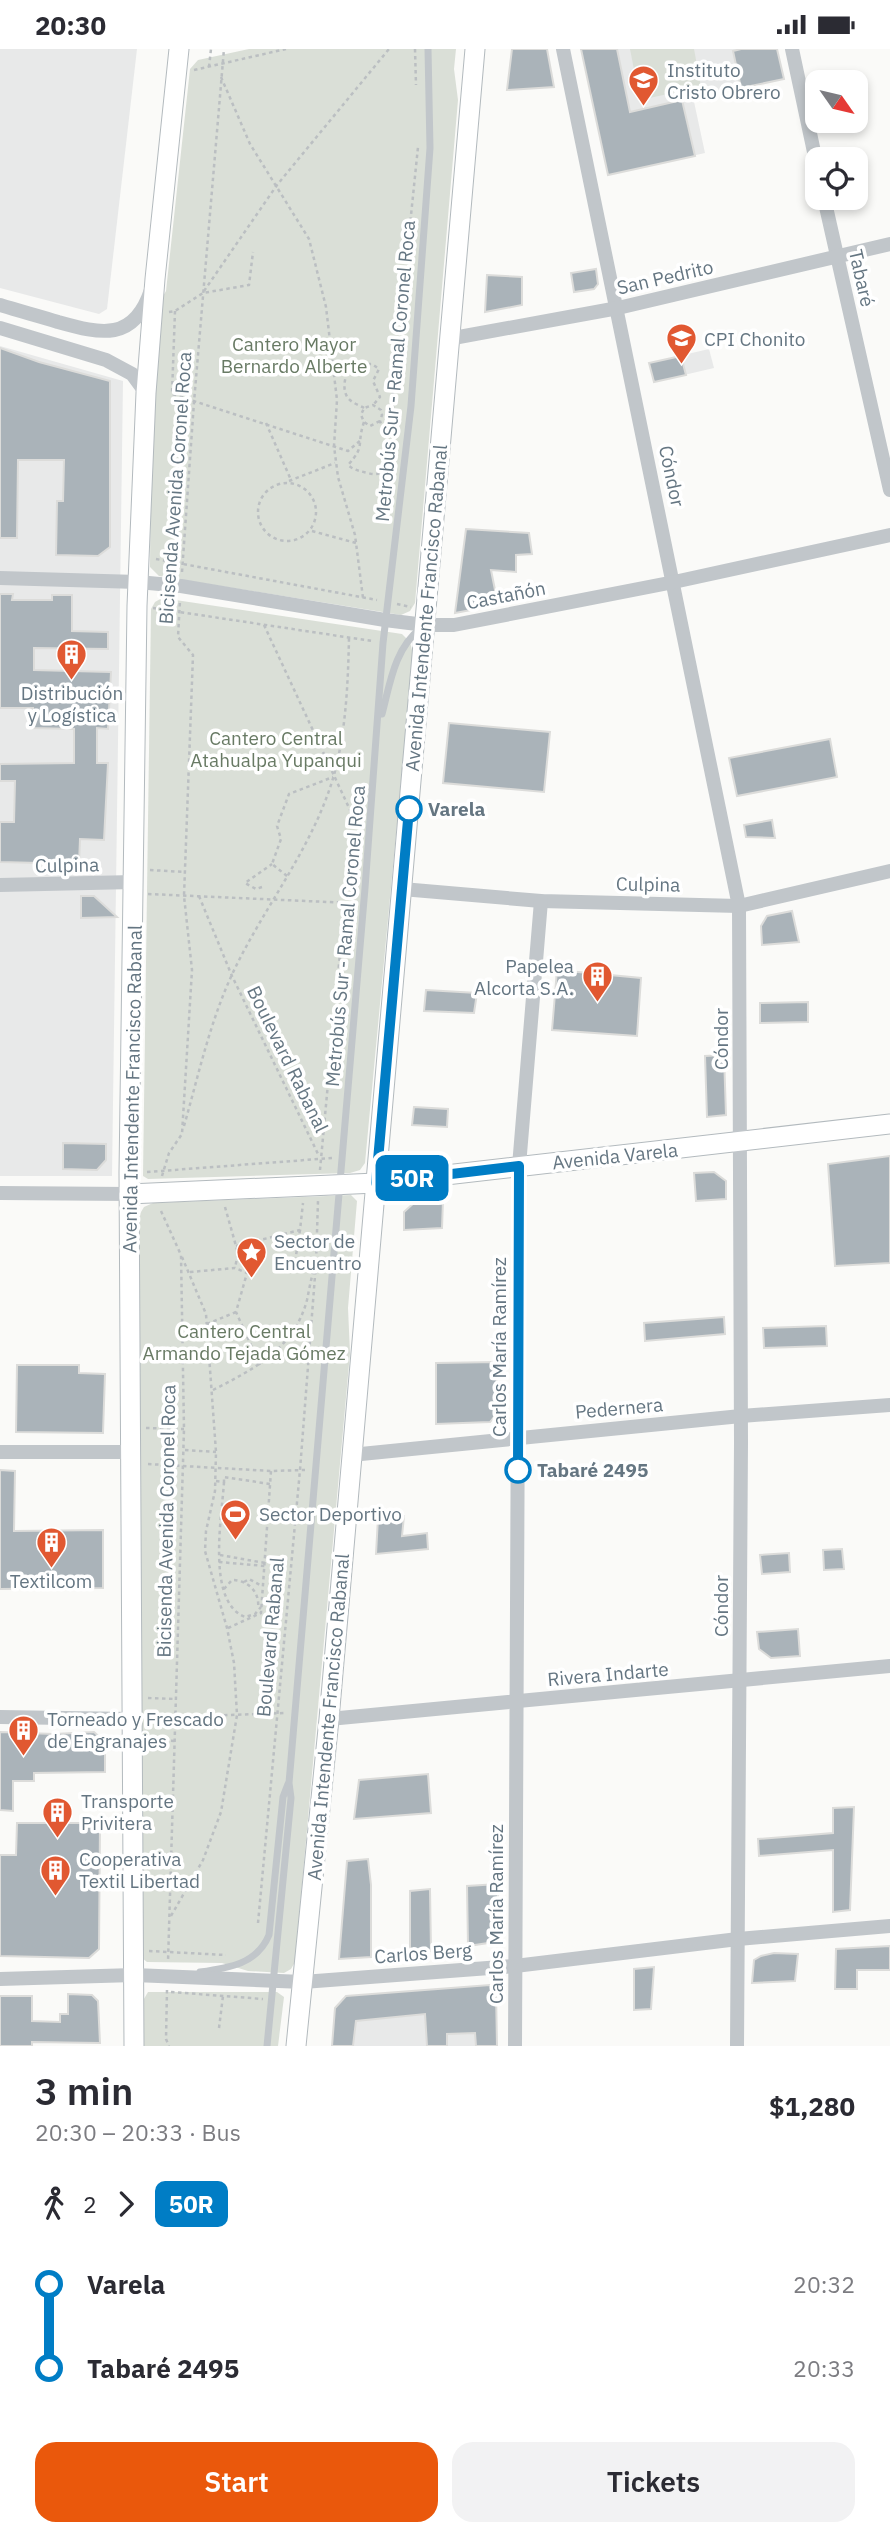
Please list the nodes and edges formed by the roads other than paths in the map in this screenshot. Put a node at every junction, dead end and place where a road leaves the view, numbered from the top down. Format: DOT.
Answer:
graph roads {
  1 [pos="179,49"];
  2 [pos="429,49"];
  3 [pos="475,49"];
  4 [pos="564,49"];
  5 [pos="792,49"];
  6 [pos="813,147"];
  7 [pos="827,210"];
  8 [pos="890,244"];
  9 [pos="837,255"];
  10 [pos="155,279"];
  11 [pos="0,305"];
  12 [pos="618,308"];
  13 [pos="0,328"];
  14 [pos="448,339"];
  15 [pos="146,393"];
  16 [pos="890,490"];
  17 [pos="890,535"];
  18 [pos="0,578"];
  19 [pos="138,582"];
  20 [pos="674,582"];
  21 [pos="425,617"];
  22 [pos="385,620"];
  23 [pos="378,732"];
  24 [pos="890,871"];
  25 [pos="134,882"];
  26 [pos="0,885"];
  27 [pos="402,889"];
  28 [pos="541,901"];
  29 [pos="739,906"];
  30 [pos="890,1125"];
  31 [pos="741,1142"];
  32 [pos="519,1166"];
  33 [pos="376,1183"];
  34 [pos="340,1184"];
  35 [pos="0,1193"];
  36 [pos="129,1194"];
  37 [pos="890,1405"];
  38 [pos="741,1416"];
  39 [pos="518,1437"];
  40 [pos="0,1452"];
  41 [pos="351,1455"];
  42 [pos="131,1457"];
  43 [pos="890,1667"];
  44 [pos="740,1681"];
  45 [pos="516,1702"];
  46 [pos="0,1717"];
  47 [pos="132,1719"];
  48 [pos="329,1719"];
  49 [pos="289,1783"];
  50 [pos="890,1926"];
  51 [pos="738,1939"];
  52 [pos="515,1966"];
  53 [pos="167,1976"];
  54 [pos="0,1979"];
  55 [pos="134,1982"];
  56 [pos="289,1982"];
  57 [pos="134,2046"];
  58 [pos="267,2046"];
  59 [pos="284,2046"];
  60 [pos="296,2046"];
  61 [pos="514,2046"];
  62 [pos="737,2046"];
  1 -- 10 [label="main road, Avenida Intendente Francisco Rabanal"];
  2 -- 22 [label="lane, Metrobús Sur - Ramal Coronel Roca"];
  3 -- 14 [label="main road, Avenida Intendente Francisco Rabanal"];
  4 -- 12 [label="street, Cóndor"];
  5 -- 6 [label="street"];
  7 -- 9 [label="street, Tabaré"];
  8 -- 9 [label="street, San Pedrito"];
  9 -- 12 [label="street, San Pedrito"];
  9 -- 16 [label="street, Tabaré"];
  10 -- 11 [label="street"];
  10 -- 15 [label="main road, Avenida Intendente Francisco Rabanal"];
  12 -- 14 [label="street, San Pedrito"];
  12 -- 20 [label="street, Cóndor"];
  13 -- 15 [label="street"];
  14 -- 21 [label="main road, Avenida Intendente Francisco Rabanal"];
  15 -- 19 [label="main road, Avenida Intendente Francisco Rabanal"];
  17 -- 20 [label="street, Castañón"];
  18 -- 19 [label="street, Castañón"];
  19 -- 22 [label="street, Castañón"];
  19 -- 25 [label="main road, Avenida Intendente Francisco Rabanal"];
  20 -- 21 [label="street, Castañón"];
  20 -- 29 [label="street, Cóndor"];
  21 -- 22 [label="street, Castañón"];
  21 -- 23 [label="lane"];
  21 -- 27 [label="main road, Avenida Intendente Francisco Rabanal"];
  22 -- 23 [label="lane, Metrobús Sur - Ramal Coronel Roca"];
  23 -- 34 [label="lane, Metrobús Sur - Ramal Coronel Roca"];
  24 -- 29 [label="street, Culpina"];
  25 -- 26 [label="street, Culpina"];
  25 -- 36 [label="main road, Avenida Intendente Francisco Rabanal"];
  27 -- 28 [label="street, Culpina"];
  27 -- 33 [label="main road, Avenida Intendente Francisco Rabanal"];
  28 -- 29 [label="street, Culpina"];
  28 -- 32 [label="street, Carlos María Ramírez"];
  29 -- 31 [label="street, Cóndor"];
  30 -- 31 [label="main road, Avenida Varela"];
  31 -- 32 [label="main road, Avenida Varela"];
  31 -- 38 [label="street, Cóndor"];
  32 -- 33 [label="main road, Avenida Varela"];
  32 -- 39 [label="street, Carlos María Ramírez"];
  33 -- 34 [label="main road, Avenida Varela"];
  33 -- 41 [label="main road, Avenida Intendente Francisco Rabanal"];
  34 -- 36 [label="main road, Avenida Varela"];
  34 -- 49 [label="lane, Metrobús Sur - Ramal Coronel Roca"];
  35 -- 36 [label="street"];
  36 -- 42 [label="main road, Avenida Intendente Francisco Rabanal"];
  37 -- 38 [label="street, Pedernera"];
  38 -- 39 [label="street, Pedernera"];
  38 -- 44 [label="street, Cóndor"];
  39 -- 41 [label="street, Pedernera"];
  39 -- 45 [label="street, Carlos María Ramírez"];
  40 -- 42 [label="street"];
  41 -- 48 [label="main road, Avenida Intendente Francisco Rabanal"];
  42 -- 47 [label="main road, Avenida Intendente Francisco Rabanal"];
  43 -- 44 [label="street, Rivera Indarte"];
  44 -- 45 [label="street, Rivera Indarte"];
  44 -- 51 [label="street, Cóndor"];
  45 -- 48 [label="street, Rivera Indarte"];
  45 -- 52 [label="street, Carlos María Ramírez"];
  46 -- 47 [label="street"];
  47 -- 55 [label="main road, Avenida Intendente Francisco Rabanal"];
  48 -- 56 [label="main road, Avenida Intendente Francisco Rabanal"];
  49 -- 53 [label="lane, Metrobús Sur - Ramal Coronel Roca"];
  49 -- 56 [label="lane, Metrobús Sur - Ramal Coronel Roca"];
  50 -- 51 [label="street, Carlos Berg"];
  51 -- 52 [label="street, Carlos Berg"];
  51 -- 62 [label="street, Cóndor"];
  52 -- 56 [label="street, Carlos Berg"];
  52 -- 61 [label="street, Carlos María Ramírez"];
  53 -- 55 [label="street, Carlos Berg"];
  53 -- 56 [label="street, Carlos Berg"];
  54 -- 55 [label="street, Carlos Berg"];
  55 -- 57 [label="main road, Avenida Intendente Francisco Rabanal"];
  56 -- 58 [label="lane, Metrobús Sur - Ramal Coronel Roca"];
  56 -- 59 [label="main road"];
  56 -- 60 [label="main road, Avenida Intendente Francisco Rabanal"];
}
